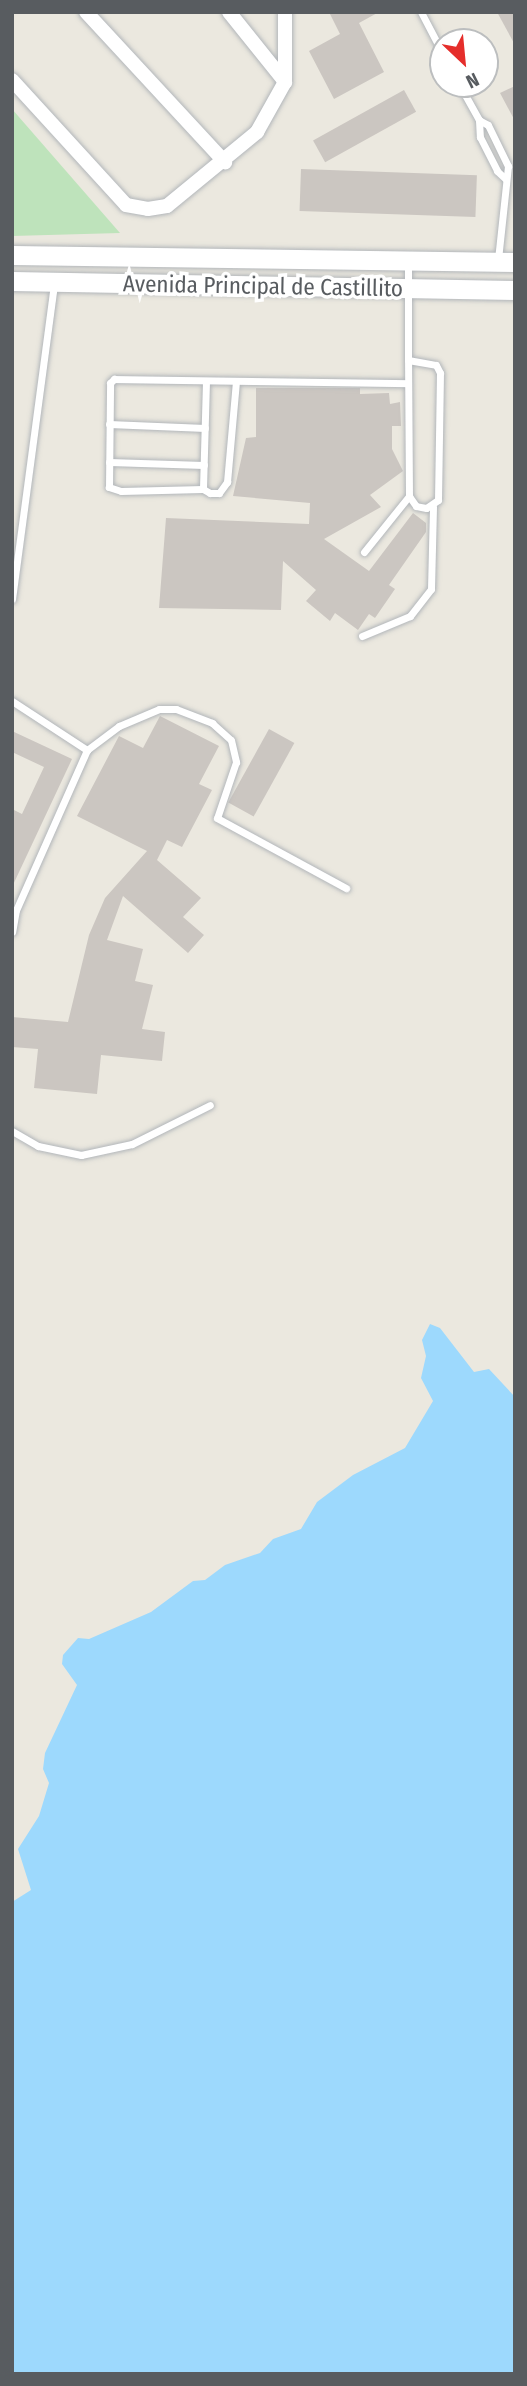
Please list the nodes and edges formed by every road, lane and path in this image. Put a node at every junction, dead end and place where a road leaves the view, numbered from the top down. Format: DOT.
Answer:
graph roads {
  1 [pos="86,12"];
  2 [pos="229,12"];
  3 [pos="285,12"];
  4 [pos="421,12"];
  5 [pos="429,28"];
  6 [pos="12,80"];
  7 [pos="285,82"];
  8 [pos="467,98"];
  9 [pos="479,121"];
  10 [pos="225,162"];
  11 [pos="506,179"];
  12 [pos="12,255"];
  13 [pos="56,257"];
  14 [pos="506,262"];
  15 [pos="408,263"];
  16 [pos="12,281"];
  17 [pos="54,282"];
  18 [pos="408,289"];
  19 [pos="515,290"];
  20 [pos="408,360"];
  21 [pos="206,381"];
  22 [pos="236,381"];
  23 [pos="408,383"];
  24 [pos="109,424"];
  25 [pos="205,428"];
  26 [pos="109,462"];
  27 [pos="204,465"];
  28 [pos="203,489"];
  29 [pos="409,496"];
  30 [pos="433,507"];
  31 [pos="364,552"];
  32 [pos="12,599"];
  33 [pos="362,636"];
  34 [pos="12,701"];
  35 [pos="87,750"];
  36 [pos="346,888"];
  37 [pos="14,909"];
  38 [pos="12,932"];
  39 [pos="210,1104"];
  40 [pos="12,1131"];
  1 -- 10 [label="street"];
  2 -- 7 [label="street"];
  3 -- 7 [label="street"];
  4 -- 5 [label="lane"];
  6 -- 10 [label="street"];
  7 -- 10 [label="street"];
  8 -- 9 [label="lane"];
  9 -- 11 [label="lane"];
  9 -- 11 [label="lane"];
  11 -- 14 [label="lane"];
  12 -- 13 [label="main road, Avenida Principal de Castillito"];
  13 -- 15 [label="main road, Avenida Principal de Castillito"];
  13 -- 17 [label="street"];
  14 -- 15 [label="main road, Avenida Principal de Castillito"];
  15 -- 18 [label="lane"];
  16 -- 17 [label="main road, Avenida Principal de Castillito"];
  17 -- 18 [label="main road, Avenida Principal de Castillito"];
  17 -- 32 [label="lane"];
  18 -- 19 [label="main road, Avenida Principal de Castillito"];
  18 -- 20 [label="lane"];
  20 -- 23 [label="lane"];
  20 -- 30 [label="lane"];
  21 -- 22 [label="lane"];
  21 -- 24 [label="lane"];
  21 -- 25 [label="lane"];
  22 -- 23 [label="lane"];
  22 -- 28 [label="lane"];
  23 -- 29 [label="lane"];
  24 -- 25 [label="lane"];
  24 -- 26 [label="lane"];
  25 -- 27 [label="lane"];
  26 -- 27 [label="lane"];
  26 -- 28 [label="lane"];
  27 -- 28 [label="lane"];
  29 -- 30 [label="lane"];
  29 -- 31 [label="lane"];
  30 -- 33 [label="lane"];
  34 -- 35 [label="lane"];
  35 -- 36 [label="lane"];
  35 -- 37 [label="lane"];
  37 -- 38 [label="lane"];
  39 -- 40 [label="lane"];
}
